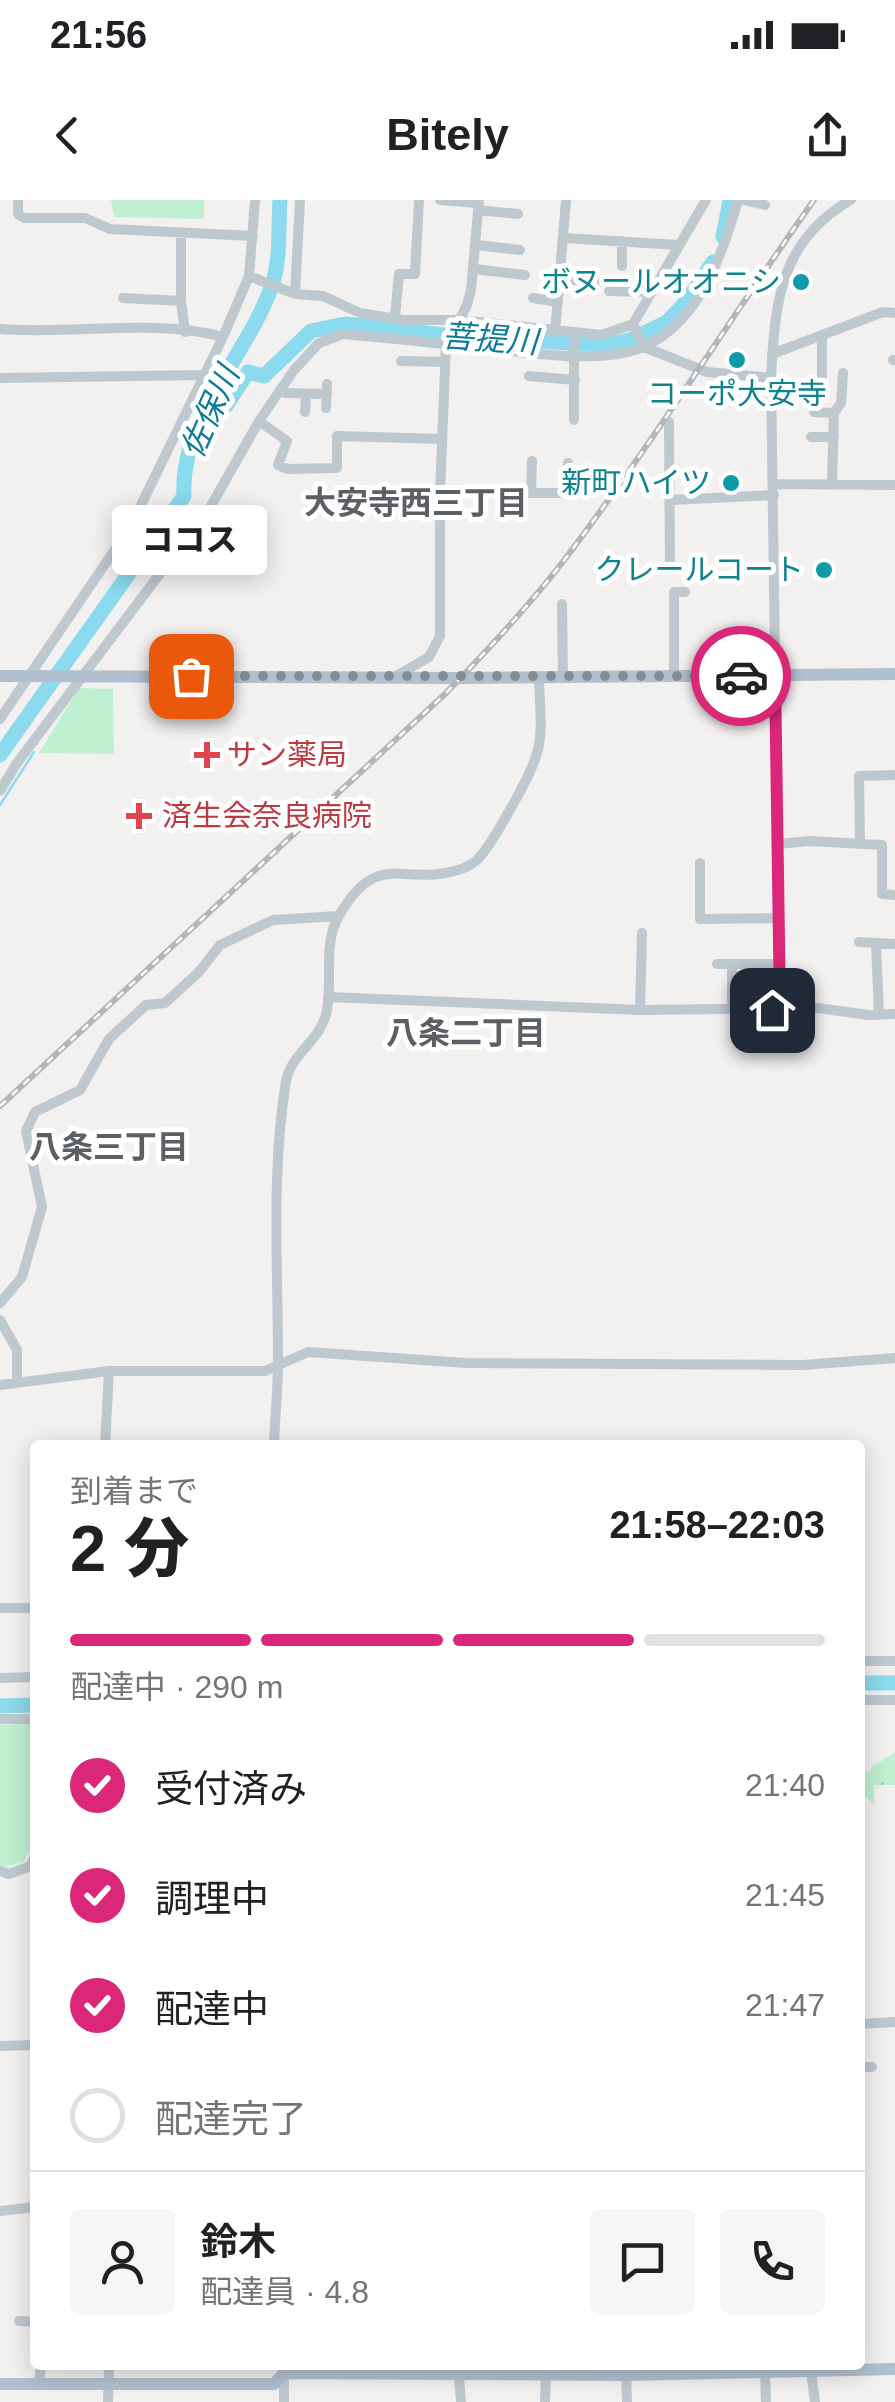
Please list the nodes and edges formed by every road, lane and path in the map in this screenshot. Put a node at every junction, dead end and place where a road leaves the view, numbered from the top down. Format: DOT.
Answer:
graph roads {
  1 [pos="18,200"];
  2 [pos="255,200"];
  3 [pos="300,200"];
  4 [pos="419,200"];
  5 [pos="440,200"];
  6 [pos="566,200"];
  7 [pos="706,200"];
  8 [pos="741,200"];
  9 [pos="851,200"];
  10 [pos="478,204"];
  11 [pos="765,204"];
  12 [pos="518,214"];
  13 [pos="181,233"];
  14 [pos="253,236"];
  15 [pos="564,238"];
  16 [pos="622,241"];
  17 [pos="476,245"];
  18 [pos="679,245"];
  19 [pos="520,250"];
  20 [pos="622,266"];
  21 [pos="474,268"];
  22 [pos="525,275"];
  23 [pos="253,277"];
  24 [pos="560,278"];
  25 [pos="597,283"];
  26 [pos="609,291"];
  27 [pos="649,292"];
  28 [pos="292,293"];
  29 [pos="124,298"];
  30 [pos="533,298"];
  31 [pos="181,301"];
  32 [pos="558,302"];
  33 [pos="895,312"];
  34 [pos="395,317"];
  35 [pos="458,322"];
  36 [pos="634,327"];
  37 [pos="0,329"];
  38 [pos="185,332"];
  39 [pos="555,332"];
  40 [pos="822,335"];
  41 [pos="574,336"];
  42 [pos="223,338"];
  43 [pos="446,344"];
  44 [pos="643,346"];
  45 [pos="772,354"];
  46 [pos="574,355"];
  47 [pos="400,361"];
  48 [pos="445,362"];
  49 [pos="843,373"];
  50 [pos="204,375"];
  51 [pos="529,376"];
  52 [pos="0,378"];
  53 [pos="771,378"];
  54 [pos="575,380"];
  55 [pos="822,384"];
  56 [pos="281,390"];
  57 [pos="306,394"];
  58 [pos="326,408"];
  59 [pos="305,412"];
  60 [pos="814,412"];
  61 [pos="834,413"];
  62 [pos="574,420"];
  63 [pos="260,422"];
  64 [pos="669,422"];
  65 [pos="811,437"];
  66 [pos="834,438"];
  67 [pos="442,440"];
  68 [pos="532,462"];
  69 [pos="568,463"];
  70 [pos="832,483"];
  71 [pos="895,485"];
  72 [pos="775,489"];
  73 [pos="440,493"];
  74 [pos="532,493"];
  75 [pos="671,500"];
  76 [pos="670,570"];
  77 [pos="686,592"];
  78 [pos="562,604"];
  79 [pos="895,674"];
  80 [pos="775,675"];
  81 [pos="0,676"];
  82 [pos="32,676"];
  83 [pos="396,676"];
  84 [pos="674,676"];
  85 [pos="562,677"];
  86 [pos="79,678"];
  87 [pos="538,678"];
  88 [pos="0,719"];
  89 [pos="895,775"];
  90 [pos="0,792"];
  91 [pos="778,844"];
  92 [pos="860,844"];
  93 [pos="700,862"];
  94 [pos="895,896"];
  95 [pos="338,916"];
  96 [pos="779,918"];
  97 [pos="642,933"];
  98 [pos="858,942"];
  99 [pos="876,943"];
  100 [pos="895,944"];
  101 [pos="716,964"];
  102 [pos="732,964"];
  103 [pos="779,964"];
  104 [pos="328,997"];
  105 [pos="732,1001"];
  106 [pos="780,1008"];
  107 [pos="640,1010"];
  108 [pos="895,1014"];
  109 [pos="879,1015"];
  110 [pos="0,1302"];
  111 [pos="0,1320"];
  112 [pos="895,1358"];
  113 [pos="278,1366"];
  114 [pos="108,1371"];
  115 [pos="17,1380"];
  116 [pos="0,1385"];
  117 [pos="106,1440"];
  118 [pos="274,1440"];
  119 [pos="0,1608"];
  120 [pos="30,1608"];
  121 [pos="895,1660"];
  122 [pos="865,1661"];
  123 [pos="30,1677"];
  124 [pos="0,1678"];
  125 [pos="865,1700"];
  126 [pos="895,1700"];
  127 [pos="30,1718"];
  128 [pos="0,1719"];
  129 [pos="30,1866"];
  130 [pos="0,1871"];
  131 [pos="895,2022"];
  132 [pos="865,2024"];
  133 [pos="30,2045"];
  134 [pos="0,2046"];
  135 [pos="30,2208"];
  136 [pos="0,2211"];
  137 [pos="20,2321"];
  138 [pos="30,2322"];
  139 [pos="40,2370"];
  140 [pos="109,2370"];
  141 [pos="283,2370"];
  142 [pos="284,2370"];
  143 [pos="460,2370"];
  144 [pos="472,2370"];
  145 [pos="626,2370"];
  146 [pos="895,2370"];
  147 [pos="811,2371"];
  148 [pos="765,2372"];
  149 [pos="546,2376"];
  150 [pos="39,2382"];
  151 [pos="0,2384"];
  152 [pos="108,2384"];
  153 [pos="108,2402"];
  154 [pos="284,2402"];
  155 [pos="461,2402"];
  156 [pos="545,2402"];
  157 [pos="627,2402"];
  158 [pos="766,2402"];
  159 [pos="814,2402"];
  1 -- 13 [label="street"];
  2 -- 14 [label="street"];
  3 -- 28 [label="street"];
  4 -- 34 [label="street"];
  5 -- 10 [label="street"];
  6 -- 15 [label="street"];
  7 -- 18 [label="street"];
  8 -- 11 [label="street"];
  8 -- 44 [label="street"];
  9 -- 45 [label="street"];
  10 -- 12 [label="street"];
  10 -- 17 [label="street"];
  13 -- 14 [label="street"];
  13 -- 31 [label="street"];
  14 -- 23 [label="street"];
  15 -- 16 [label="street"];
  15 -- 24 [label="street"];
  16 -- 18 [label="street"];
  16 -- 20 [label="street"];
  17 -- 19 [label="street"];
  17 -- 21 [label="street"];
  18 -- 27 [label="street"];
  21 -- 22 [label="street"];
  21 -- 35 [label="street"];
  23 -- 28 [label="street"];
  23 -- 42 [label="street"];
  24 -- 25 [label="street"];
  24 -- 32 [label="street"];
  26 -- 27 [label="street"];
  27 -- 36 [label="street"];
  28 -- 34 [label="street"];
  29 -- 31 [label="street"];
  30 -- 32 [label="street"];
  31 -- 38 [label="street"];
  32 -- 39 [label="street"];
  33 -- 40 [label="street"];
  34 -- 35 [label="street"];
  35 -- 39 [label="street"];
  35 -- 43 [label="street"];
  36 -- 41 [label="street"];
  36 -- 44 [label="street"];
  37 -- 38 [label="street"];
  38 -- 42 [label="street"];
  39 -- 41 [label="street"];
  40 -- 45 [label="street"];
  40 -- 55 [label="street"];
  41 -- 46 [label="street"];
  42 -- 50 [label="street"];
  43 -- 46 [label="street"];
  43 -- 48 [label="street"];
  43 -- 56 [label="street"];
  44 -- 46 [label="street"];
  44 -- 53 [label="street"];
  45 -- 53 [label="street"];
  46 -- 54 [label="street"];
  47 -- 48 [label="street"];
  48 -- 67 [label="street"];
  49 -- 61 [label="street"];
  50 -- 52 [label="street"];
  50 -- 82 [label="street"];
  51 -- 54 [label="street"];
  53 -- 72 [label="street"];
  54 -- 62 [label="street"];
  56 -- 57 [label="street"];
  56 -- 63 [label="street"];
  57 -- 58 [label="street"];
  57 -- 59 [label="street"];
  60 -- 61 [label="street"];
  61 -- 66 [label="street"];
  63 -- 67 [label="street"];
  63 -- 86 [label="street"];
  64 -- 75 [label="street"];
  65 -- 66 [label="street"];
  66 -- 70 [label="street"];
  67 -- 73 [label="street"];
  68 -- 74 [label="street"];
  69 -- 74 [label="street"];
  70 -- 71 [label="street"];
  70 -- 72 [label="street"];
  72 -- 75 [label="street"];
  72 -- 80 [label="street"];
  73 -- 74 [label="street"];
  73 -- 83 [label="street"];
  75 -- 76 [label="street"];
  77 -- 84 [label="street"];
  78 -- 85 [label="street"];
  79 -- 80 [label="main road"];
  80 -- 84 [label="main road"];
  80 -- 91 [label="street"];
  81 -- 82 [label="main road"];
  82 -- 86 [label="main road"];
  82 -- 88 [label="street"];
  83 -- 86 [label="main road"];
  83 -- 87 [label="main road"];
  84 -- 85 [label="main road"];
  85 -- 87 [label="main road"];
  86 -- 90 [label="street"];
  87 -- 95 [label="street"];
  89 -- 92 [label="street"];
  91 -- 92 [label="street"];
  91 -- 96 [label="street"];
  92 -- 94 [label="street"];
  93 -- 96 [label="street"];
  95 -- 104 [label="street"];
  95 -- 110 [label="street"];
  96 -- 103 [label="street"];
  97 -- 107 [label="street"];
  98 -- 99 [label="street"];
  99 -- 100 [label="street"];
  99 -- 109 [label="street"];
  101 -- 102 [label="street"];
  102 -- 103 [label="street"];
  102 -- 105 [label="street"];
  103 -- 106 [label="street"];
  104 -- 107 [label="street"];
  104 -- 113 [label="street"];
  106 -- 107 [label="street"];
  106 -- 109 [label="street"];
  108 -- 109 [label="street"];
  111 -- 115 [label="street"];
  112 -- 113 [label="street"];
  113 -- 114 [label="street"];
  113 -- 118 [label="street"];
  114 -- 115 [label="street"];
  114 -- 117 [label="street"];
  115 -- 116 [label="street"];
  119 -- 120 [label="street"];
  121 -- 122 [label="street"];
  123 -- 124 [label="street"];
  125 -- 126 [label="street"];
  127 -- 128 [label="street"];
  129 -- 130 [label="street"];
  131 -- 132 [label="street"];
  133 -- 134 [label="street"];
  135 -- 136 [label="street"];
  137 -- 138 [label="street"];
  139 -- 150 [label="street"];
  140 -- 152 [label="street"];
  141 -- 152 [label="main road"];
  142 -- 154 [label="street"];
  143 -- 155 [label="street"];
  144 -- 149 [label="main road"];
  145 -- 148 [label="main road"];
  145 -- 149 [label="main road"];
  145 -- 157 [label="street"];
  146 -- 147 [label="main road"];
  147 -- 148 [label="main road"];
  147 -- 159 [label="street"];
  148 -- 158 [label="street"];
  149 -- 156 [label="street"];
  150 -- 151 [label="main road"];
  150 -- 152 [label="main road"];
  152 -- 153 [label="street"];
}
